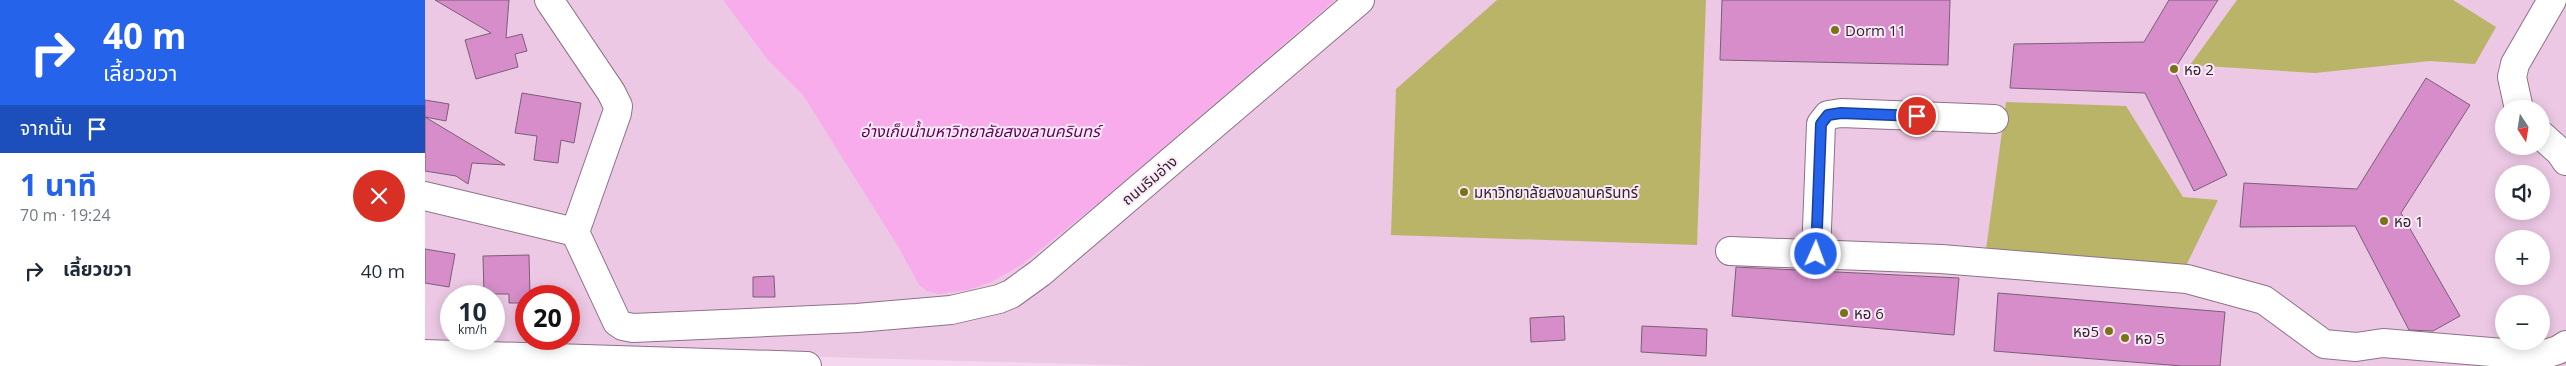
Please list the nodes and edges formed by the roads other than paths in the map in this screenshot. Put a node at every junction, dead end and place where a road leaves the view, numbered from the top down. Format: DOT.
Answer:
graph roads {
  1 [pos="549,0"];
  2 [pos="1361,0"];
  3 [pos="2551,0"];
  4 [pos="2518,100"];
  5 [pos="1994,119"];
  6 [pos="2550,143"];
  7 [pos="2566,161"];
  8 [pos="425,196"];
  9 [pos="575,232"];
  10 [pos="1730,251"];
  11 [pos="1816,254"];
  12 [pos="2566,344"];
  13 [pos="425,354"];
  14 [pos="807,366"];
  1 -- 9 [label="street"];
  2 -- 9 [label="street, ถนนริมอ่าง"];
  3 -- 4 [label="street"];
  5 -- 11 [label="street"];
  6 -- 7 [label="street"];
  8 -- 9 [label="street"];
  10 -- 11 [label="street"];
  11 -- 12 [label="street"];
  13 -- 14 [label="street"];
}
